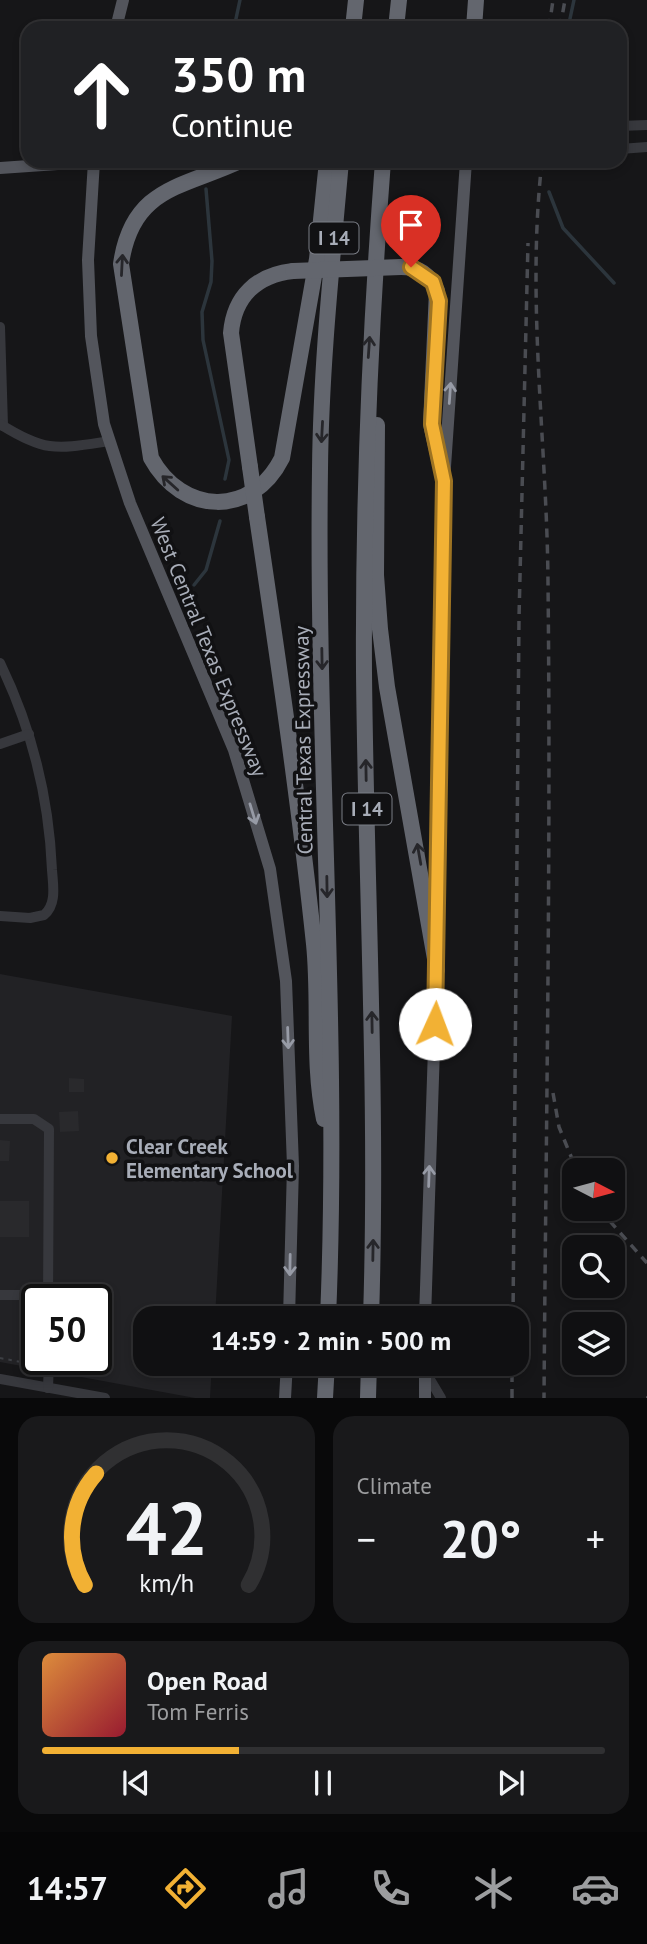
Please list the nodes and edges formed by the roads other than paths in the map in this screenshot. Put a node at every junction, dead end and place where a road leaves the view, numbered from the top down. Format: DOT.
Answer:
graph roads {
  1 [pos="122,0"];
  2 [pos="348,0"];
  3 [pos="356,0"];
  4 [pos="399,0"];
  5 [pos="476,0"];
  6 [pos="118,21"];
  7 [pos="351,21"];
  8 [pos="353,21"];
  9 [pos="397,21"];
  10 [pos="474,21"];
  11 [pos="647,125"];
  12 [pos="627,126"];
  13 [pos="647,147"];
  14 [pos="627,148"];
  15 [pos="21,166"];
  16 [pos="0,168"];
  17 [pos="94,168"];
  18 [pos="224,168"];
  19 [pos="326,168"];
  20 [pos="340,168"];
  21 [pos="382,168"];
  22 [pos="466,168"];
  23 [pos="0,327"];
  24 [pos="367,380"];
  25 [pos="1,425"];
  26 [pos="110,441"];
  27 [pos="444,481"];
  28 [pos="0,663"];
  29 [pos="29,734"];
  30 [pos="0,744"];
  31 [pos="0,916"];
  32 [pos="437,970"];
  33 [pos="0,1119"];
  34 [pos="332,1156"];
  35 [pos="48,1284"];
  36 [pos="0,1295"];
  37 [pos="21,1295"];
  38 [pos="289,1306"];
  39 [pos="328,1306"];
  40 [pos="371,1306"];
  41 [pos="425,1306"];
  42 [pos="49,1375"];
  43 [pos="286,1376"];
  44 [pos="326,1376"];
  45 [pos="369,1376"];
  46 [pos="425,1376"];
  47 [pos="430,1376"];
  48 [pos="0,1379"];
  49 [pos="48,1388"];
  50 [pos="105,1398"];
  51 [pos="285,1398"];
  52 [pos="325,1398"];
  53 [pos="368,1398"];
  54 [pos="425,1398"];
  55 [pos="441,1398"];
  1 -- 6 [label="main road"];
  2 -- 7 [label="highway"];
  3 -- 8 [label="highway"];
  4 -- 9 [label="highway"];
  5 -- 10 [label="highway"];
  11 -- 12 [label="street"];
  13 -- 14 [label="street"];
  15 -- 16 [label="main road"];
  17 -- 26 [label="main road, West Central Texas Expressway"];
  19 -- 18 [label="highway, one-way"];
  20 -- 34 [label="highway, Central Texas Expressway / I 14, one-way"];
  24 -- 21 [label="highway, I 14, one-way"];
  27 -- 22 [label="main road, one-way"];
  23 -- 25 [label="street"];
  32 -- 24 [label="highway, one-way"];
  40 -- 24 [label="highway, I 14, one-way"];
  25 -- 26 [label="street"];
  26 -- 38 [label="main road, West Central Texas Expressway, one-way"];
  27 -- 32 [label="main road"];
  27 -- 34 [label="highway, bridge"];
  28 -- 29 [label="street"];
  29 -- 30 [label="street"];
  29 -- 31 [label="street"];
  41 -- 32 [label="main road, one-way"];
  33 -- 35 [label="street"];
  34 -- 39 [label="highway, Central Texas Expressway / I 14"];
  36 -- 37 [label="street"];
  42 -- 49 [label="street"];
  43 -- 51 [label="main road"];
  44 -- 52 [label="highway"];
  45 -- 53 [label="highway"];
  46 -- 54 [label="main road"];
  47 -- 55 [label="street"];
  48 -- 49 [label="street"];
  49 -- 50 [label="street"];
}
